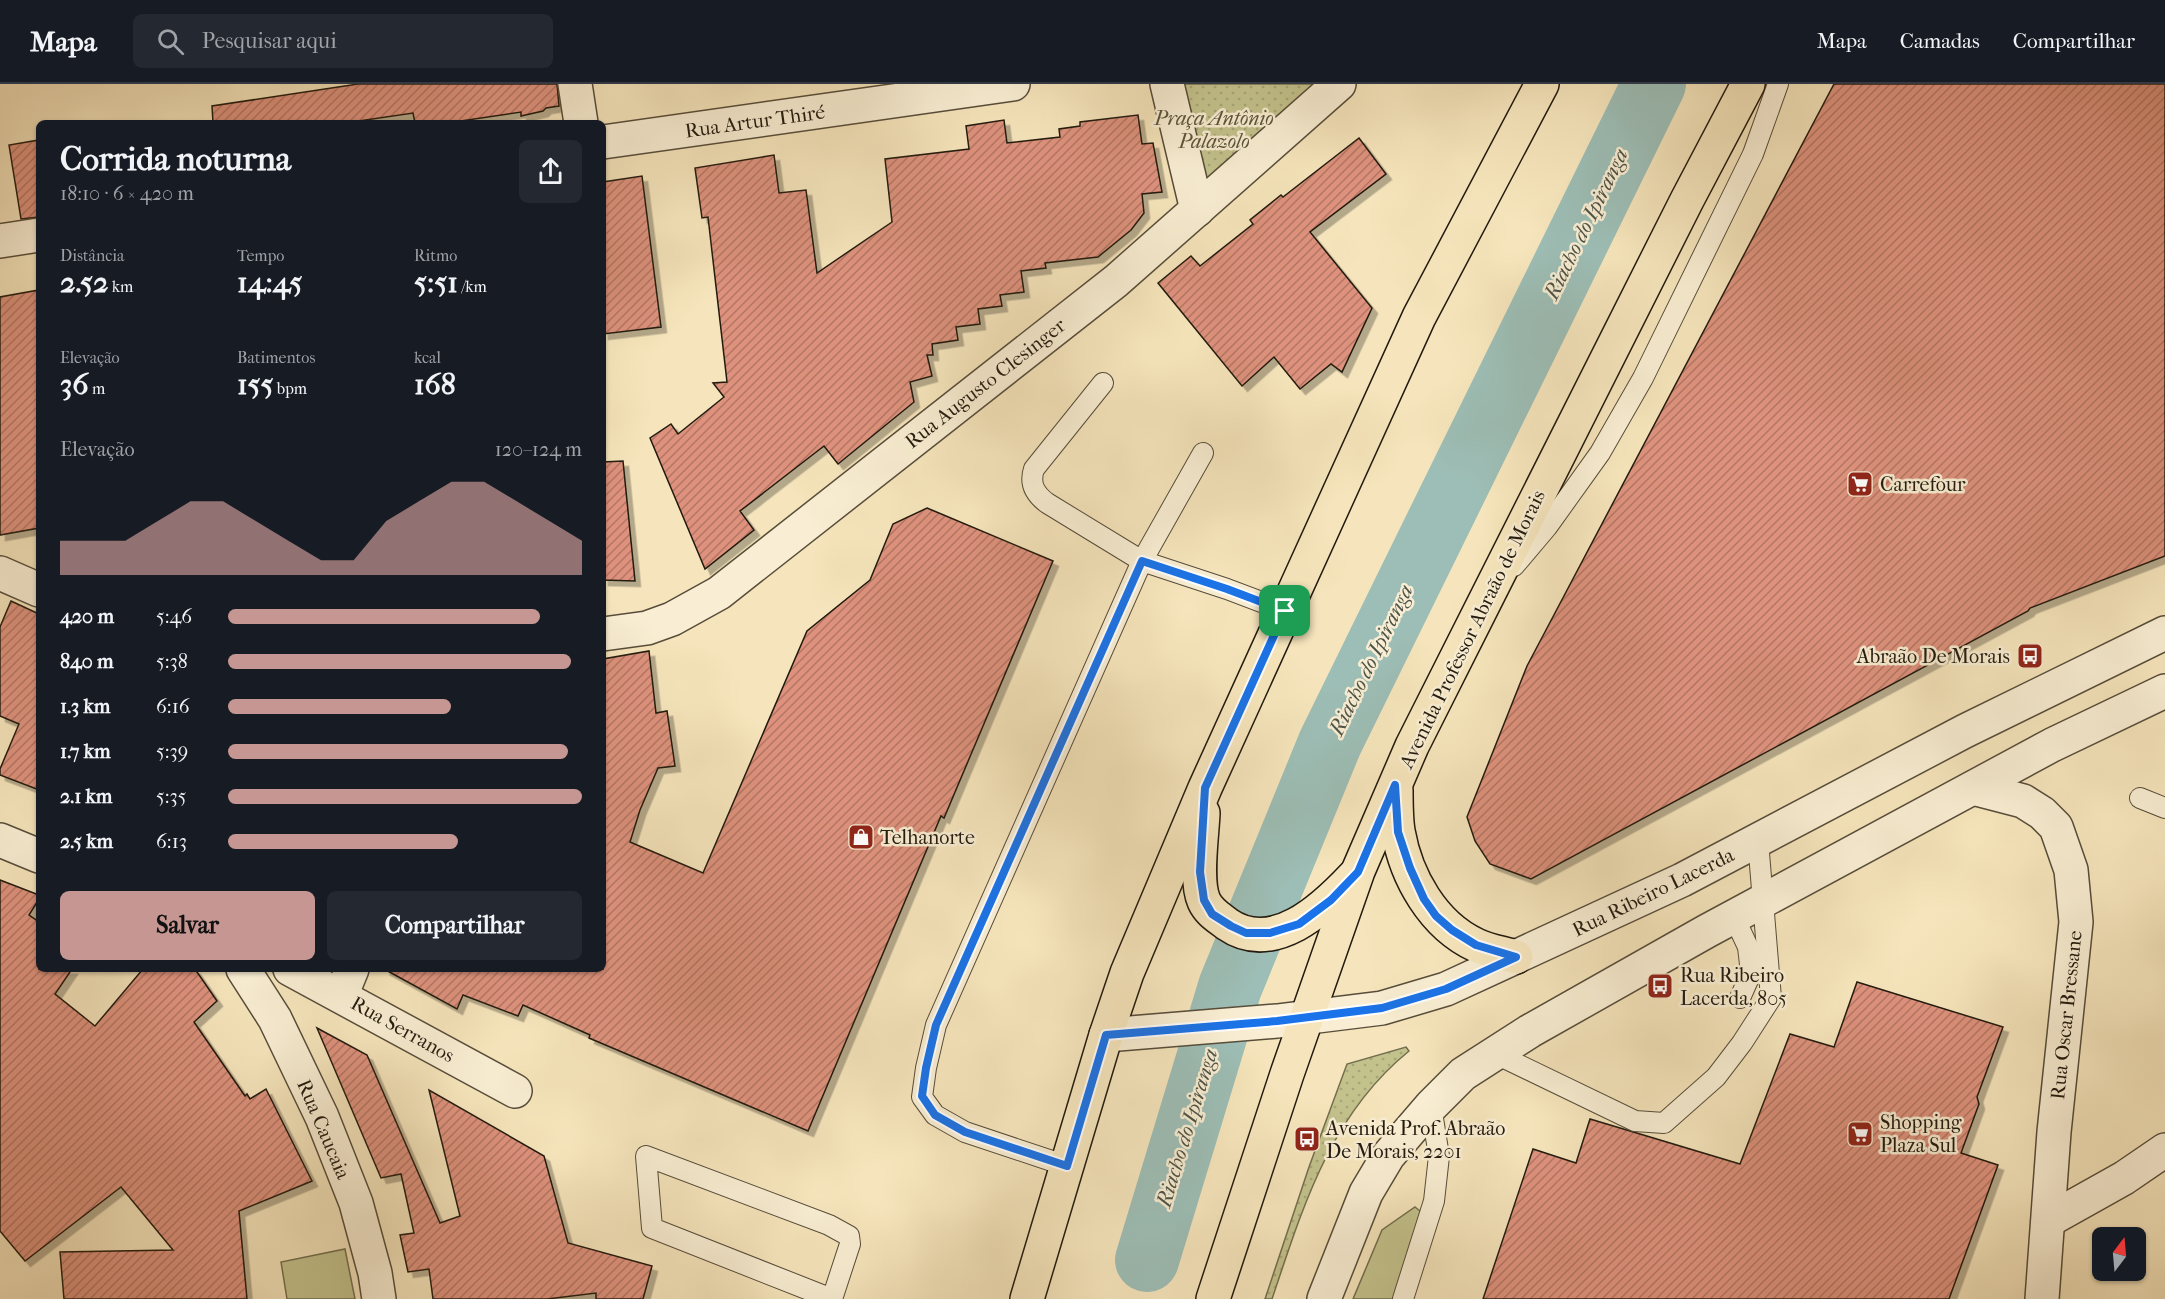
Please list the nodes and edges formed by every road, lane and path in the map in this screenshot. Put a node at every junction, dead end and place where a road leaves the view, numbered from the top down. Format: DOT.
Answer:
graph roads {
  1 [pos="575,84"];
  2 [pos="1013,84"];
  3 [pos="1167,84"];
  4 [pos="1340,84"];
  5 [pos="1542,84"];
  6 [pos="1748,84"];
  7 [pos="1778,84"];
  8 [pos="581,120"];
  9 [pos="606,142"];
  10 [pos="1197,210"];
  11 [pos="36,235"];
  12 [pos="0,241"];
  13 [pos="1103,383"];
  14 [pos="1203,453"];
  15 [pos="1142,561"];
  16 [pos="0,573"];
  17 [pos="36,589"];
  18 [pos="1486,600"];
  19 [pos="1285,611"];
  20 [pos="2165,633"];
  21 [pos="606,634"];
  22 [pos="2165,691"];
  23 [pos="1395,785"];
  24 [pos="1205,788"];
  25 [pos="1973,788"];
  26 [pos="2140,798"];
  27 [pos="2165,808"];
  28 [pos="0,840"];
  29 [pos="1758,841"];
  30 [pos="36,855"];
  31 [pos="1358,872"];
  32 [pos="1764,901"];
  33 [pos="1734,917"];
  34 [pos="1516,957"];
  35 [pos="245,972"];
  36 [pos="303,972"];
  37 [pos="347,982"];
  38 [pos="1740,998"];
  39 [pos="1293,1020"];
  40 [pos="1106,1035"];
  41 [pos="1494,1053"];
  42 [pos="515,1091"];
  43 [pos="1431,1106"];
  44 [pos="2165,1150"];
  45 [pos="1067,1166"];
  46 [pos="2049,1220"];
  47 [pos="380,1299"];
  48 [pos="832,1299"];
  49 [pos="1027,1299"];
  50 [pos="1213,1299"];
  51 [pos="1324,1299"];
  52 [pos="1403,1299"];
  53 [pos="2042,1299"];
  1 -- 8 [label="street"];
  2 -- 9 [label="street, Rua Artur Thiré"];
  3 -- 10 [label="street"];
  4 -- 10 [label="street, Rua Augusto Clesinger"];
  5 -- 19 [label="main road"];
  6 -- 18 [label="main road, Avenida Professor Abraão de Morais"];
  7 -- 18 [label="lane"];
  10 -- 21 [label="street, Rua Augusto Clesinger"];
  11 -- 12 [label="street"];
  13 -- 15 [label="lane"];
  14 -- 15 [label="lane"];
  15 -- 19 [label="lane"];
  15 -- 45 [label="lane"];
  16 -- 17 [label="street"];
  18 -- 23 [label="main road, Avenida Professor Abraão de Morais"];
  19 -- 24 [label="main road"];
  20 -- 29 [label="street, Rua Ribeiro Lacerda"];
  22 -- 25 [label="street"];
  23 -- 31 [label="main road, Avenida Professor Abraão de Morais"];
  23 -- 34 [label="main road"];
  24 -- 31 [label="main road"];
  24 -- 40 [label="main road"];
  25 -- 32 [label="street"];
  25 -- 46 [label="street, Rua Oscar Bressane"];
  26 -- 27 [label="lane"];
  28 -- 30 [label="street"];
  29 -- 32 [label="lane"];
  29 -- 34 [label="street, Rua Ribeiro Lacerda"];
  31 -- 39 [label="main road, Avenida Professor Abraão de Morais"];
  32 -- 33 [label="street"];
  32 -- 41 [label="lane"];
  33 -- 38 [label="lane"];
  33 -- 41 [label="street"];
  34 -- 39 [label="street, Rua Ribeiro Lacerda"];
  35 -- 47 [label="street, Rua Caucaia"];
  36 -- 37 [label="street, Rua Serranos"];
  37 -- 42 [label="street, Rua Serranos"];
  39 -- 40 [label="street, Rua Ribeiro Lacerda"];
  39 -- 50 [label="main road, Avenida Professor Abraão de Morais"];
  40 -- 45 [label="main road"];
  41 -- 43 [label="street"];
  43 -- 51 [label="street"];
  43 -- 52 [label="lane"];
  44 -- 46 [label="street"];
  45 -- 49 [label="main road"];
  46 -- 53 [label="street, Rua Oscar Bressane"];
  48 -- 48 [label="lane"];
}
